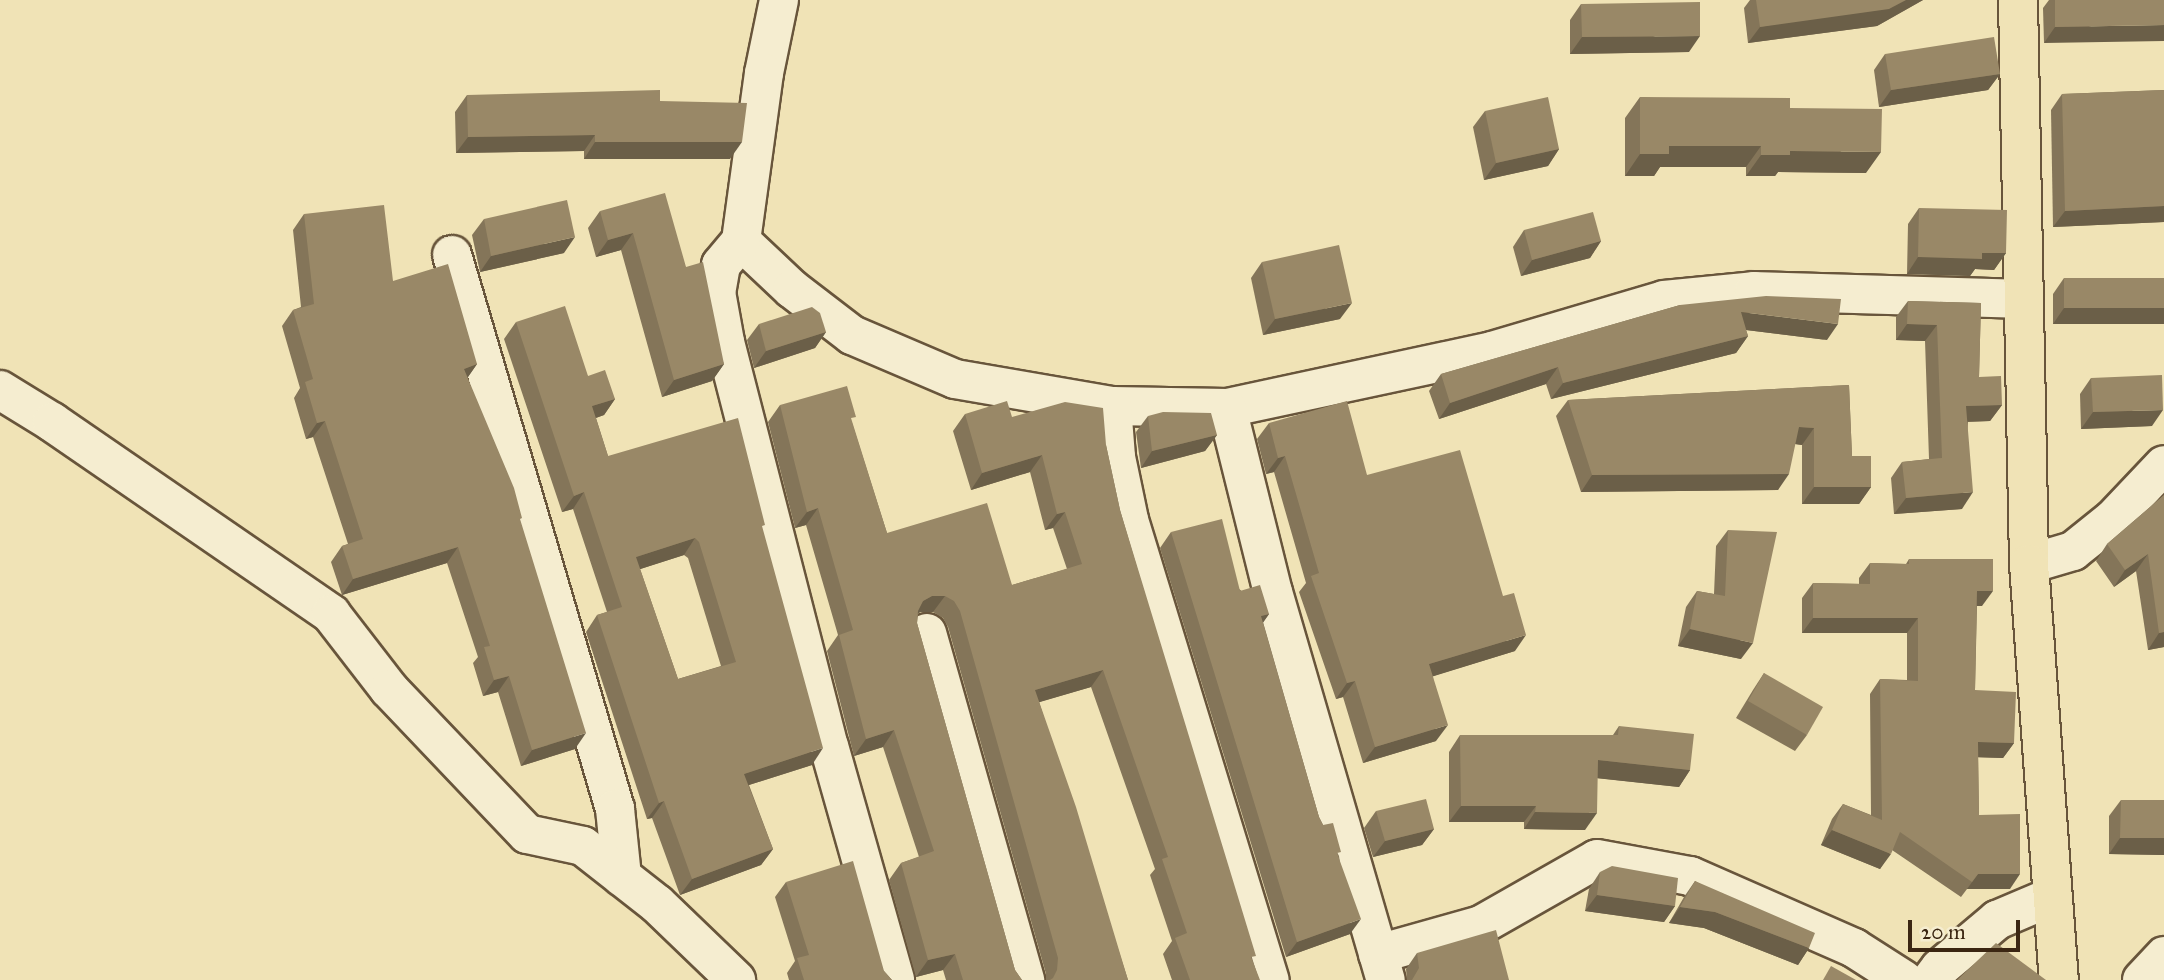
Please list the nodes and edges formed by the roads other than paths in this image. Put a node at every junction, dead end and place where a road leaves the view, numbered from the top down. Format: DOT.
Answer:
graph roads {
  1 [pos="779,0"];
  2 [pos="2018,0"];
  3 [pos="741,241"];
  4 [pos="452,255"];
  5 [pos="2024,299"];
  6 [pos="0,390"];
  7 [pos="1112,406"];
  8 [pos="1227,408"];
  9 [pos="2164,465"];
  10 [pos="2029,564"];
  11 [pos="926,633"];
  12 [pos="622,877"];
  13 [pos="2051,897"];
  14 [pos="2164,956"];
  15 [pos="1382,967"];
  16 [pos="736,980"];
  17 [pos="895,980"];
  18 [pos="1025,980"];
  19 [pos="1270,980"];
  20 [pos="1904,980"];
  21 [pos="1931,980"];
  22 [pos="2059,980"];
  23 [pos="2142,980"];
  1 -- 3 [label="street"];
  2 -- 5 [label="main road"];
  3 -- 7 [label="street"];
  3 -- 17 [label="street"];
  4 -- 12 [label="street"];
  5 -- 8 [label="street"];
  5 -- 10 [label="main road"];
  6 -- 12 [label="street"];
  7 -- 8 [label="street"];
  7 -- 19 [label="street"];
  8 -- 15 [label="street"];
  9 -- 10 [label="street"];
  10 -- 13 [label="main road"];
  11 -- 18 [label="street"];
  12 -- 16 [label="street"];
  13 -- 21 [label="street"];
  13 -- 22 [label="main road"];
  14 -- 23 [label="street"];
  15 -- 20 [label="street"];
}
